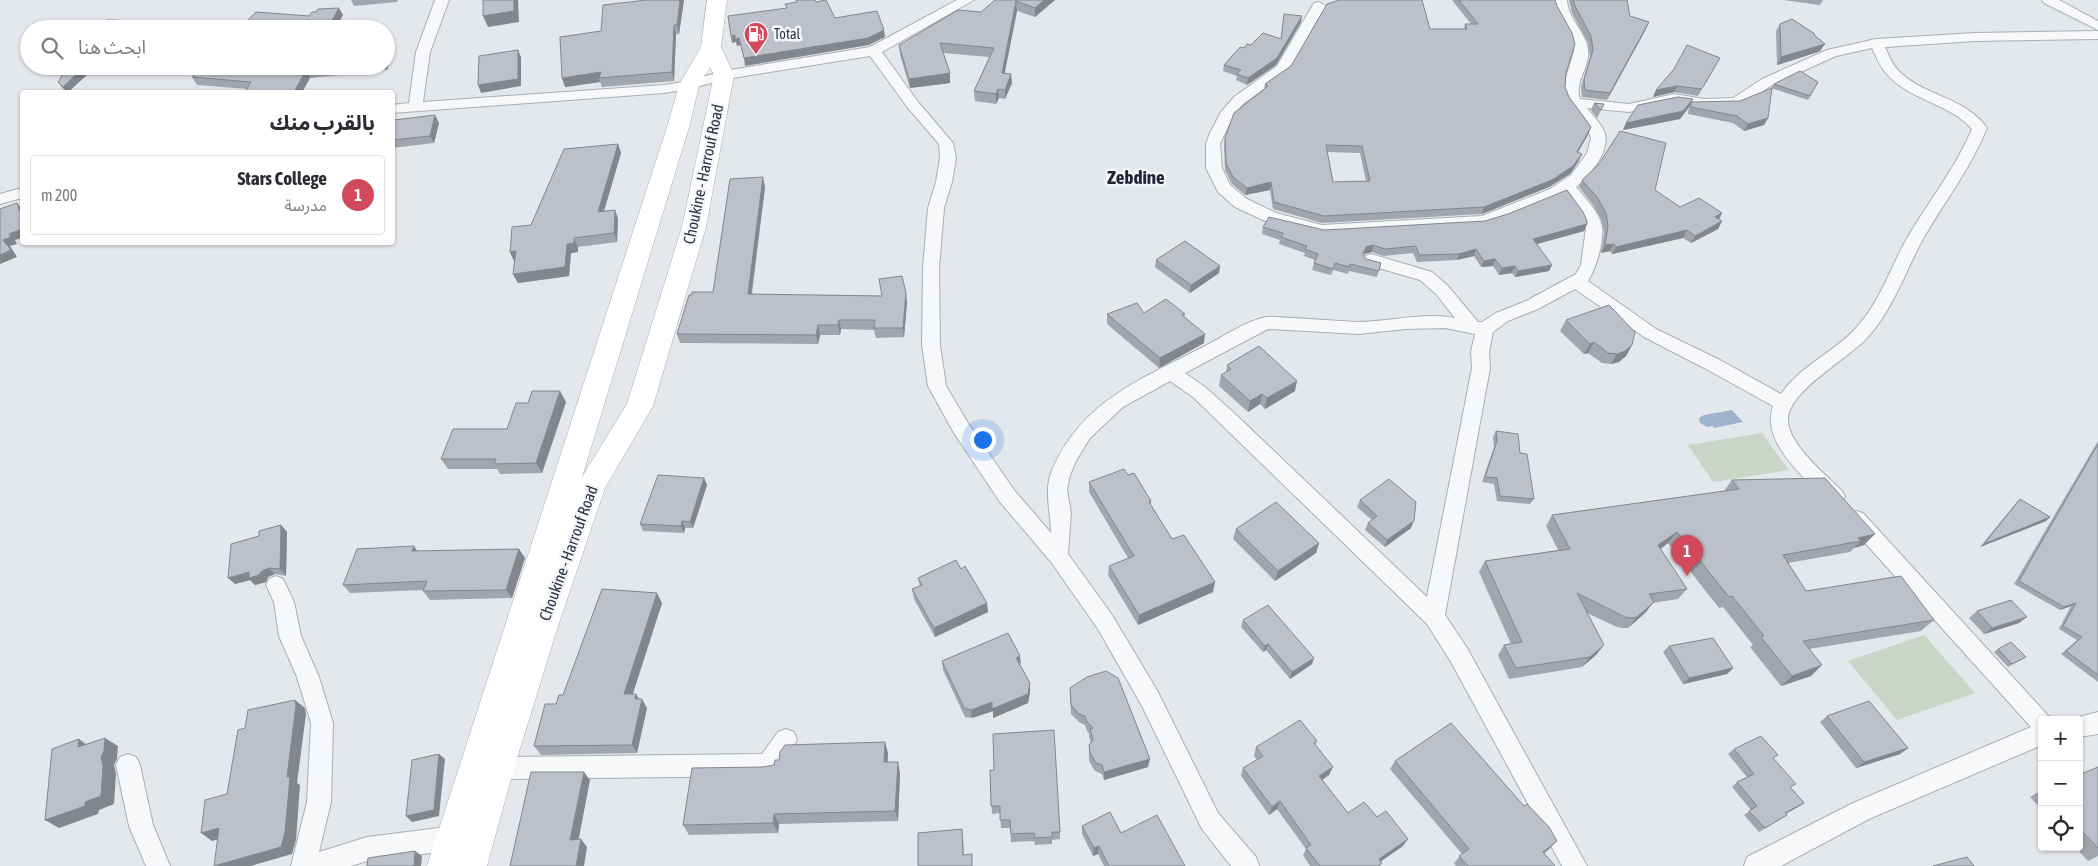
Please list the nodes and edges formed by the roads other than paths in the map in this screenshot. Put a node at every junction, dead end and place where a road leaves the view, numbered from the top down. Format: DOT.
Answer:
graph roads {
  1 [pos="442,0"];
  2 [pos="717,0"];
  3 [pos="967,0"];
  4 [pos="1560,0"];
  5 [pos="2048,0"];
  6 [pos="1320,3"];
  7 [pos="2098,26"];
  8 [pos="2098,35"];
  9 [pos="1876,43"];
  10 [pos="711,47"];
  11 [pos="874,51"];
  12 [pos="724,75"];
  13 [pos="689,85"];
  14 [pos="1575,103"];
  15 [pos="416,107"];
  16 [pos="395,110"];
  17 [pos="1568,187"];
  18 [pos="20,194"];
  19 [pos="0,199"];
  20 [pos="1371,260"];
  21 [pos="1576,281"];
  22 [pos="1478,327"];
  23 [pos="1171,372"];
  24 [pos="1782,403"];
  25 [pos="1058,556"];
  26 [pos="276,585"];
  27 [pos="1434,617"];
  28 [pos="2038,719"];
  29 [pos="2098,723"];
  30 [pos="2083,725"];
  31 [pos="2038,736"];
  32 [pos="786,740"];
  33 [pos="128,765"];
  34 [pos="497,768"];
  35 [pos="455,838"];
  36 [pos="158,866"];
  37 [pos="303,866"];
  38 [pos="312,866"];
  39 [pos="445,866"];
  40 [pos="469,866"];
  41 [pos="1247,866"];
  42 [pos="1575,866"];
  43 [pos="1756,866"];
  1 -- 15 [label="street"];
  2 -- 10 [label="main road, Choukine - Harrouf Road"];
  3 -- 11 [label="street"];
  4 -- 14 [label="street"];
  5 -- 7 [label="street"];
  6 -- 17 [label="street"];
  8 -- 9 [label="street"];
  9 -- 14 [label="street"];
  9 -- 24 [label="street"];
  10 -- 12 [label="main road"];
  10 -- 13 [label="main road, Choukine - Harrouf Road"];
  11 -- 12 [label="street"];
  11 -- 25 [label="street"];
  12 -- 13 [label="street"];
  12 -- 34 [label="main road, Choukine - Harrouf Road"];
  13 -- 15 [label="street"];
  13 -- 35 [label="main road, Choukine - Harrouf Road"];
  14 -- 17 [label="street"];
  15 -- 16 [label="street"];
  17 -- 21 [label="street"];
  18 -- 19 [label="street"];
  20 -- 22 [label="street"];
  21 -- 22 [label="street"];
  21 -- 24 [label="street"];
  22 -- 23 [label="street"];
  22 -- 27 [label="street"];
  23 -- 25 [label="street"];
  23 -- 27 [label="street"];
  24 -- 28 [label="street"];
  25 -- 41 [label="street"];
  26 -- 37 [label="street"];
  27 -- 42 [label="street"];
  29 -- 30 [label="street"];
  31 -- 43 [label="street"];
  32 -- 34 [label="street"];
  33 -- 36 [label="street"];
  34 -- 40 [label="main road, Choukine - Harrouf Road"];
  35 -- 38 [label="street"];
  35 -- 39 [label="main road, Choukine - Harrouf Road"];
}
